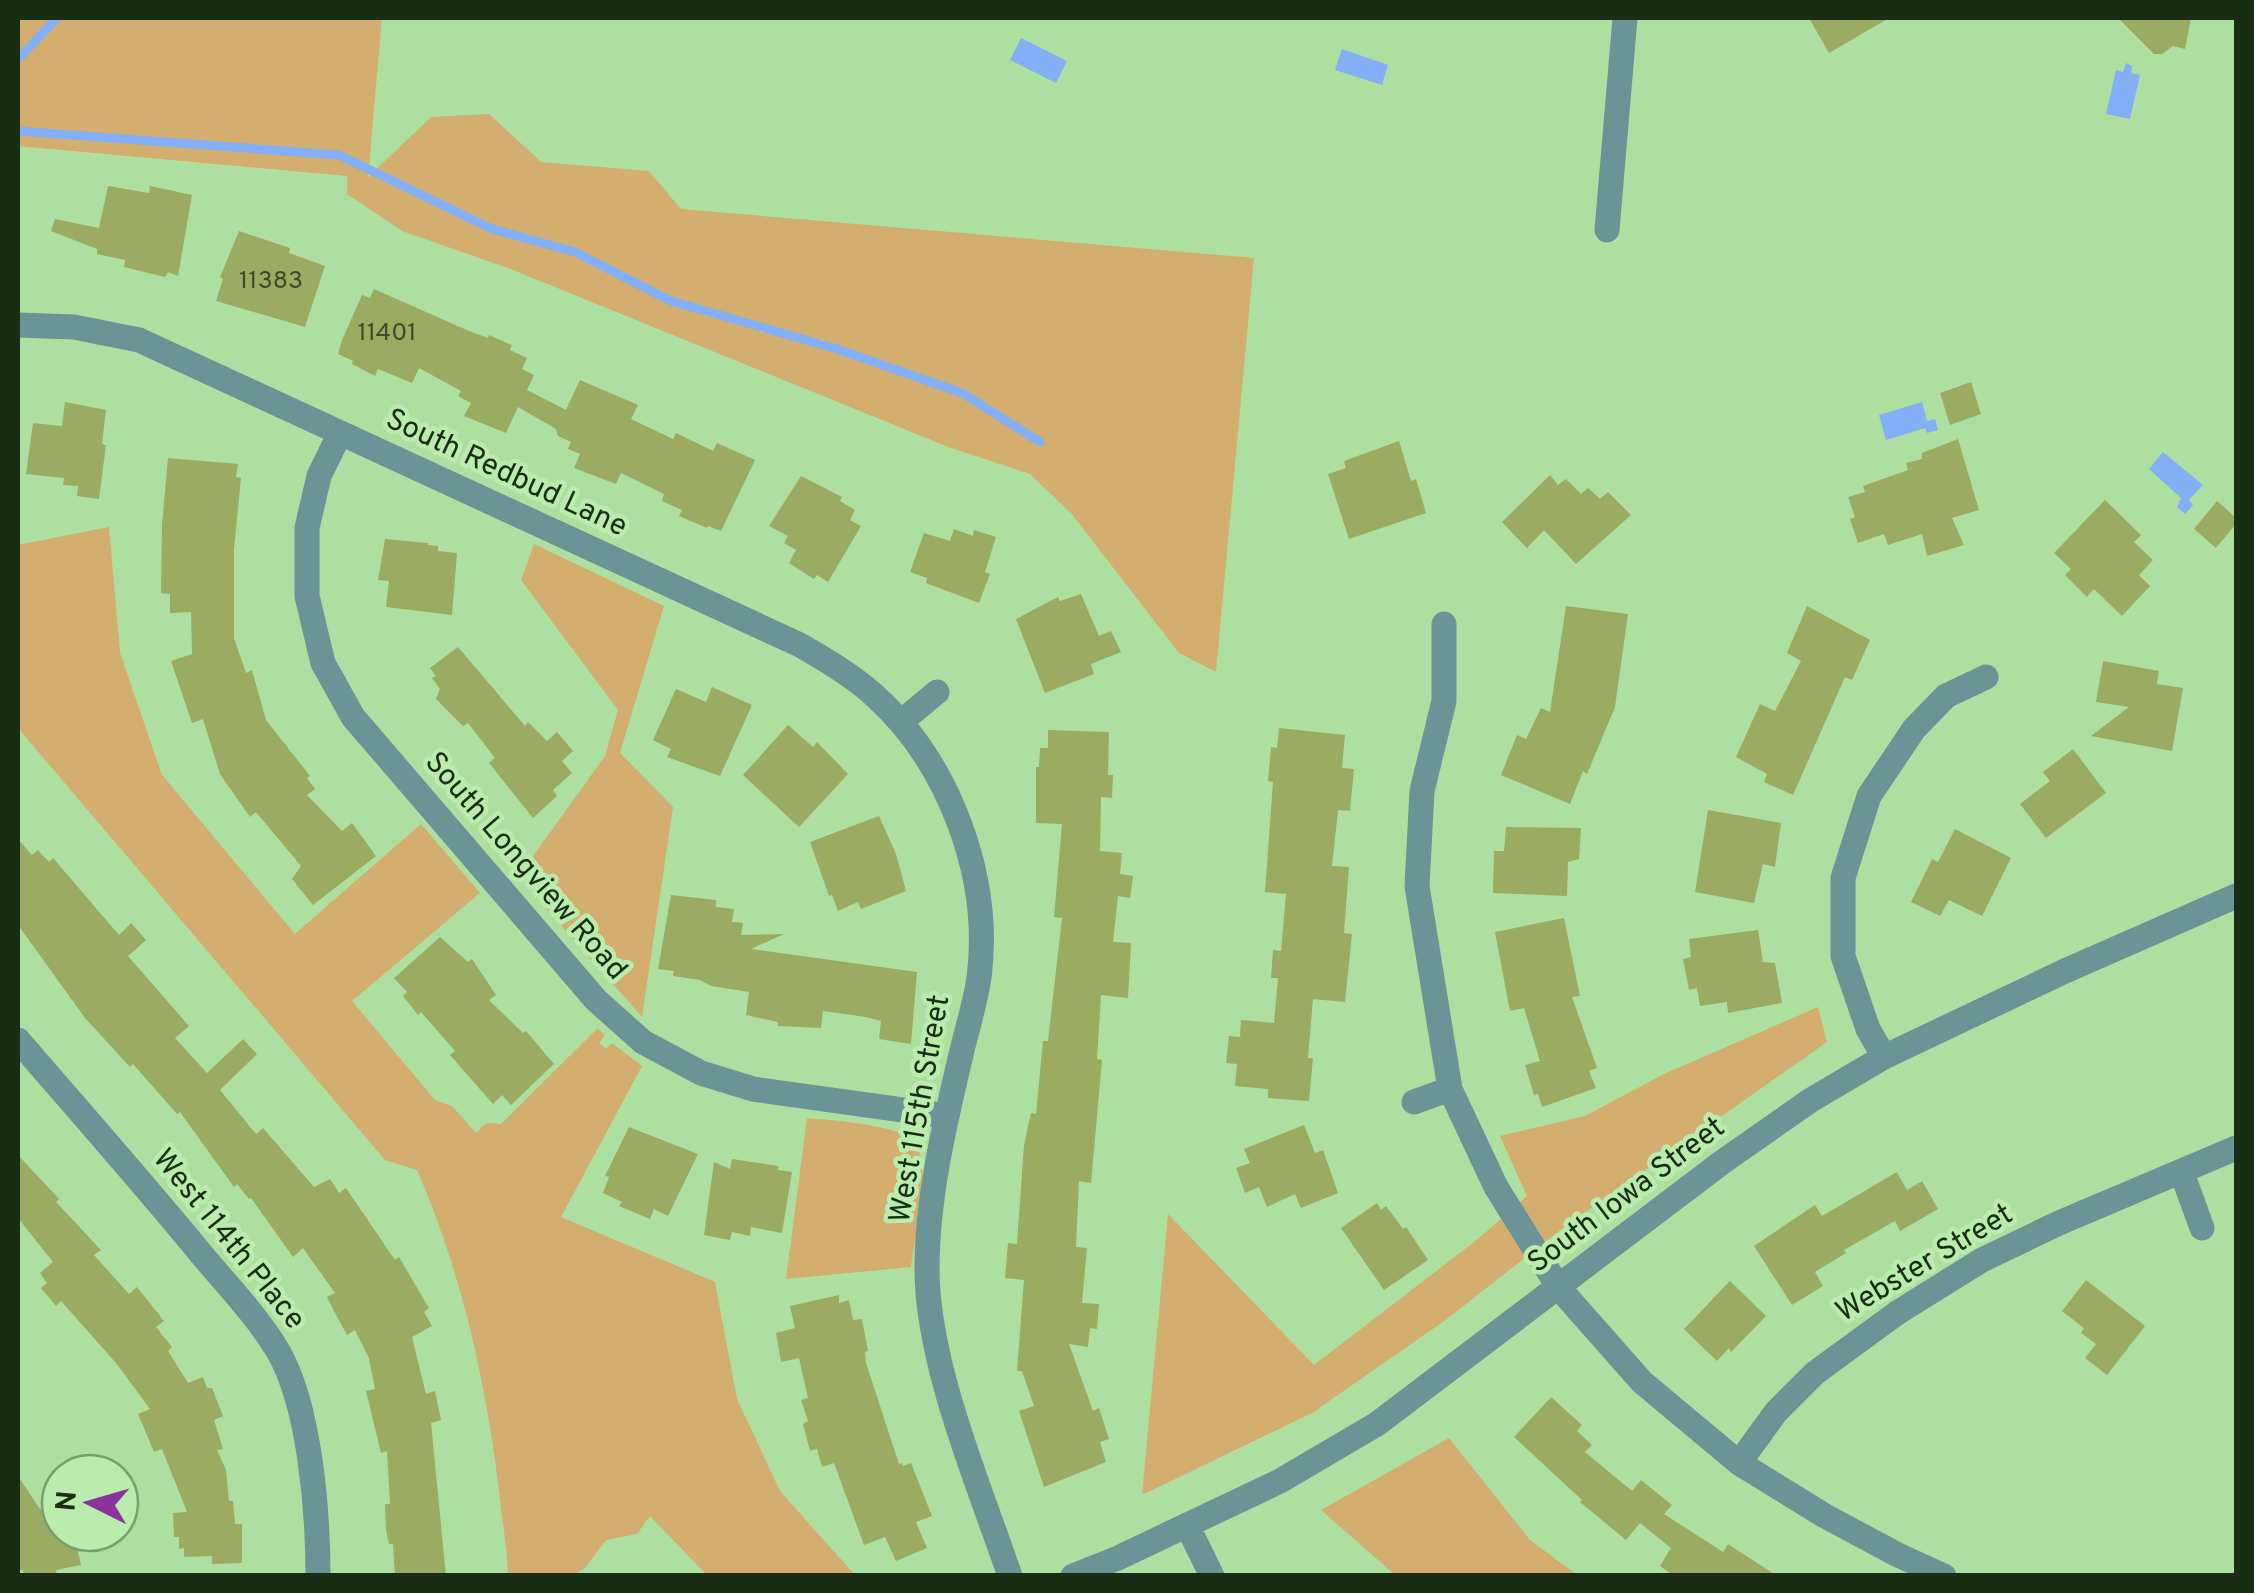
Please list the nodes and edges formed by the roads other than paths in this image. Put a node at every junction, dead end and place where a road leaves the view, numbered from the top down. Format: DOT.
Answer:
graph roads {
  1 [pos="1625,18"];
  2 [pos="1607,230"];
  3 [pos="18,325"];
  4 [pos="340,433"];
  5 [pos="1444,624"];
  6 [pos="1986,677"];
  7 [pos="937,692"];
  8 [pos="900,722"];
  9 [pos="2236,896"];
  10 [pos="18,1040"];
  11 [pos="1884,1057"];
  12 [pos="1450,1089"];
  13 [pos="1414,1102"];
  14 [pos="946,1116"];
  15 [pos="2236,1148"];
  16 [pos="2182,1173"];
  17 [pos="2202,1228"];
  18 [pos="1559,1288"];
  19 [pos="1739,1462"];
  20 [pos="1186,1525"];
  21 [pos="318,1576"];
  22 [pos="1010,1576"];
  23 [pos="1074,1576"];
  24 [pos="1212,1576"];
  25 [pos="1944,1576"];
  1 -- 2 [label="street"];
  3 -- 4 [label="street, South Redbud Lane"];
  4 -- 8 [label="street, South Redbud Lane"];
  4 -- 14 [label="street, South Longview Road"];
  5 -- 12 [label="street"];
  6 -- 11 [label="street"];
  7 -- 8 [label="street"];
  8 -- 14 [label="street, West 115th Street"];
  9 -- 11 [label="street, South Iowa Street"];
  10 -- 21 [label="street, West 114th Place"];
  11 -- 18 [label="street, South Iowa Street"];
  12 -- 13 [label="street"];
  12 -- 18 [label="street"];
  14 -- 22 [label="street, West 115th Street"];
  15 -- 16 [label="street, Webster Street"];
  16 -- 17 [label="street"];
  16 -- 19 [label="street, Webster Street"];
  18 -- 19 [label="street"];
  18 -- 20 [label="street, South Iowa Street"];
  19 -- 25 [label="street"];
  20 -- 23 [label="street, South Iowa Street"];
  20 -- 24 [label="street"];
}
